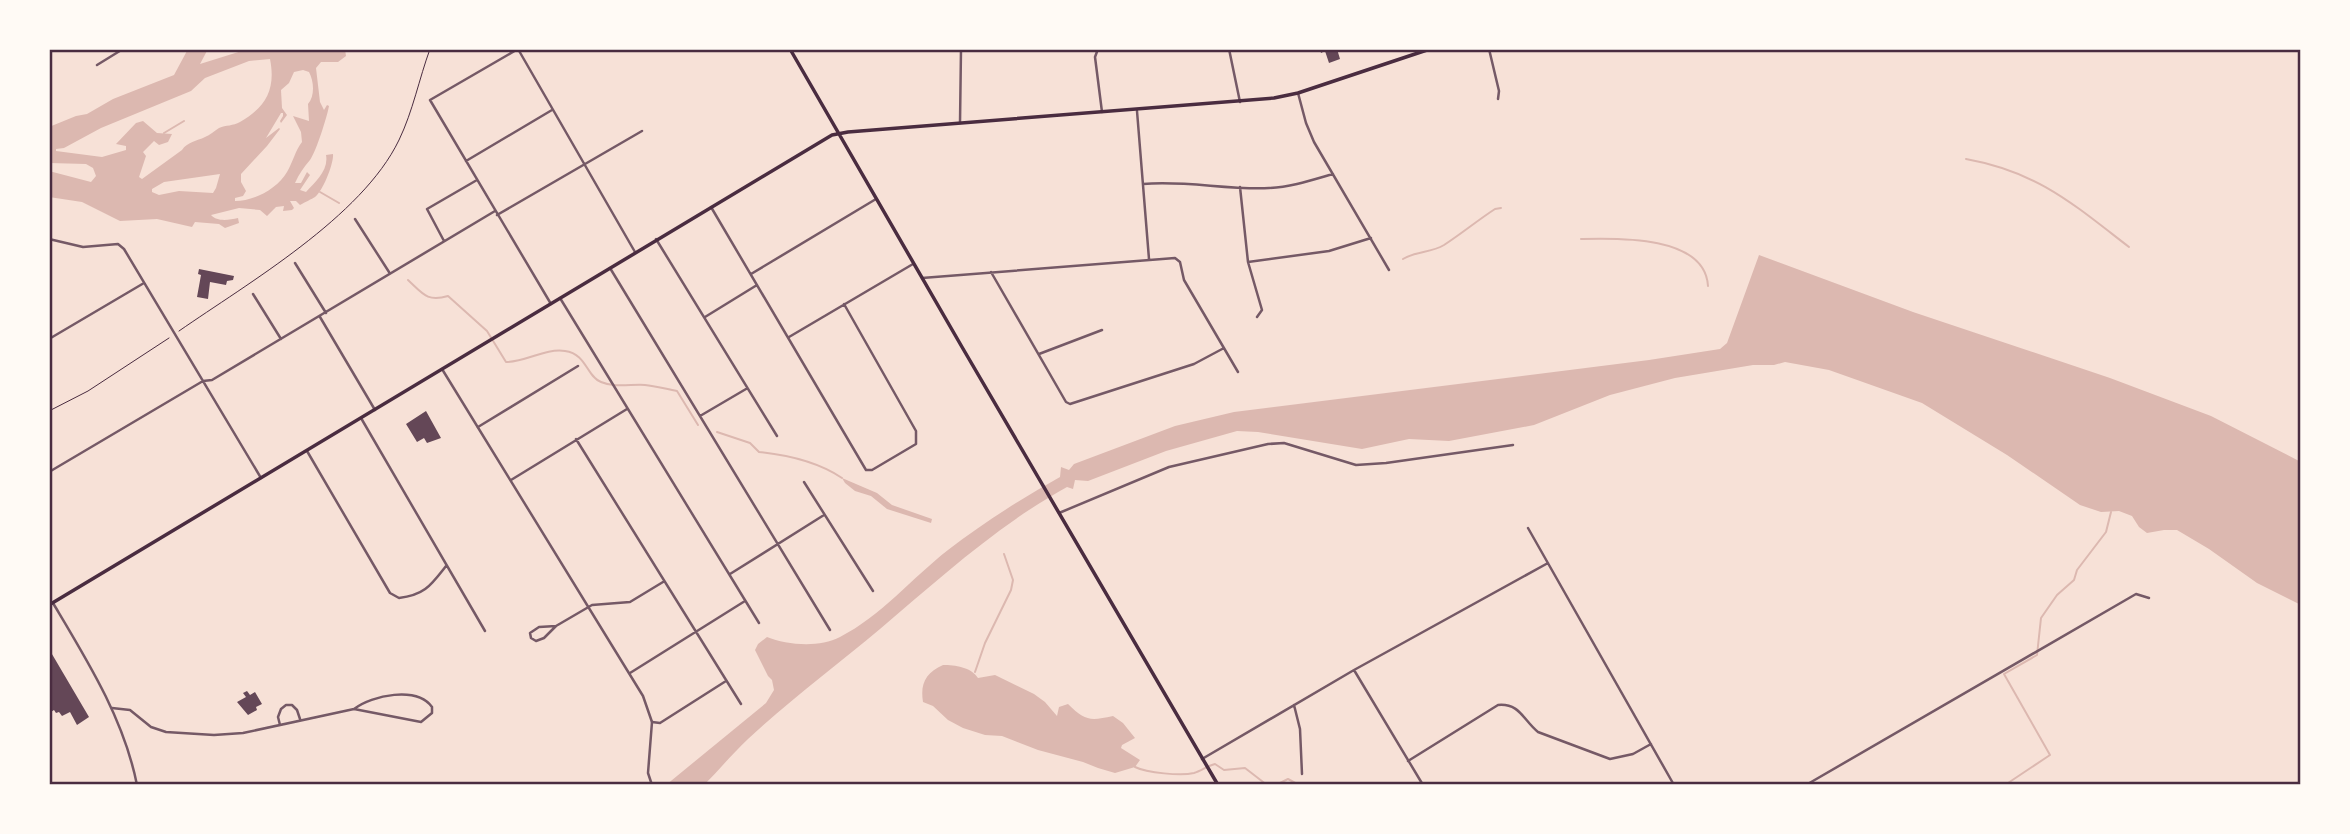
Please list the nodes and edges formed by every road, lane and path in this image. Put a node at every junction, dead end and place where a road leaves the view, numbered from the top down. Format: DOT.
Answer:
graph roads {
  1 [pos="123,49"];
  2 [pos="430,49"];
  3 [pos="518,49"];
  4 [pos="790,49"];
  5 [pos="961,49"];
  6 [pos="1098,49"];
  7 [pos="1229,49"];
  8 [pos="1430,49"];
  9 [pos="1489,49"];
  10 [pos="97,65"];
  11 [pos="1298,93"];
  12 [pos="1498,99"];
  13 [pos="1240,102"];
  14 [pos="552,110"];
  15 [pos="1137,110"];
  16 [pos="1102,112"];
  17 [pos="960,124"];
  18 [pos="642,131"];
  19 [pos="839,133"];
  20 [pos="466,162"];
  21 [pos="584,164"];
  22 [pos="1333,174"];
  23 [pos="477,180"];
  24 [pos="1143,184"];
  25 [pos="1240,187"];
  26 [pos="876,199"];
  27 [pos="710,206"];
  28 [pos="496,213"];
  29 [pos="355,219"];
  30 [pos="1371,237"];
  31 [pos="49,239"];
  32 [pos="656,239"];
  33 [pos="444,241"];
  34 [pos="635,252"];
  35 [pos="1149,259"];
  36 [pos="1248,262"];
  37 [pos="295,263"];
  38 [pos="914,263"];
  39 [pos="610,268"];
  40 [pos="1389,270"];
  41 [pos="991,272"];
  42 [pos="390,273"];
  43 [pos="751,274"];
  44 [pos="922,278"];
  45 [pos="144,283"];
  46 [pos="758,285"];
  47 [pos="253,295"];
  48 [pos="560,298"];
  49 [pos="551,304"];
  50 [pos="844,304"];
  51 [pos="326,313"];
  52 [pos="320,317"];
  53 [pos="705,317"];
  54 [pos="1257,317"];
  55 [pos="1102,330"];
  56 [pos="175,334"];
  57 [pos="789,337"];
  58 [pos="49,339"];
  59 [pos="281,339"];
  60 [pos="1224,348"];
  61 [pos="1039,355"];
  62 [pos="578,366"];
  63 [pos="442,369"];
  64 [pos="1238,372"];
  65 [pos="203,381"];
  66 [pos="747,388"];
  67 [pos="627,409"];
  68 [pos="375,410"];
  69 [pos="49,411"];
  70 [pos="700,416"];
  71 [pos="360,418"];
  72 [pos="478,427"];
  73 [pos="776,436"];
  74 [pos="576,439"];
  75 [pos="1513,444"];
  76 [pos="307,451"];
  77 [pos="49,472"];
  78 [pos="261,478"];
  79 [pos="510,481"];
  80 [pos="804,482"];
  81 [pos="1059,513"];
  82 [pos="824,516"];
  83 [pos="1528,528"];
  84 [pos="778,544"];
  85 [pos="1548,563"];
  86 [pos="446,565"];
  87 [pos="730,575"];
  88 [pos="664,581"];
  89 [pos="873,591"];
  90 [pos="50,598"];
  91 [pos="2149,598"];
  92 [pos="745,601"];
  93 [pos="51,604"];
  94 [pos="587,607"];
  95 [pos="759,623"];
  96 [pos="556,626"];
  97 [pos="830,630"];
  98 [pos="485,631"];
  99 [pos="696,631"];
  100 [pos="1354,670"];
  101 [pos="630,673"];
  102 [pos="726,681"];
  103 [pos="741,704"];
  104 [pos="1294,705"];
  105 [pos="112,708"];
  106 [pos="354,709"];
  107 [pos="300,719"];
  108 [pos="652,722"];
  109 [pos="280,725"];
  110 [pos="1651,744"];
  111 [pos="1202,759"];
  112 [pos="1408,761"];
  113 [pos="1302,774"];
  114 [pos="137,785"];
  115 [pos="652,785"];
  116 [pos="1218,785"];
  117 [pos="1423,785"];
  118 [pos="1674,785"];
  119 [pos="1806,785"];
  1 -- 10 [label="street"];
  2 -- 56 [label="path"];
  3 -- 14 [label="street"];
  3 -- 20 [label="street"];
  4 -- 19 [label="main road"];
  5 -- 17 [label="street"];
  6 -- 16 [label="street"];
  7 -- 13 [label="street"];
  8 -- 11 [label="main road"];
  9 -- 12 [label="street"];
  11 -- 13 [label="main road"];
  11 -- 22 [label="street"];
  13 -- 15 [label="main road"];
  14 -- 20 [label="street"];
  14 -- 21 [label="street"];
  15 -- 16 [label="main road"];
  15 -- 24 [label="street"];
  16 -- 17 [label="main road"];
  17 -- 19 [label="main road"];
  18 -- 21 [label="street"];
  19 -- 26 [label="main road"];
  19 -- 27 [label="main road"];
  20 -- 23 [label="street"];
  21 -- 28 [label="street"];
  21 -- 34 [label="street"];
  22 -- 25 [label="street"];
  22 -- 30 [label="street"];
  23 -- 28 [label="street"];
  23 -- 33 [label="street"];
  24 -- 25 [label="street"];
  24 -- 35 [label="street"];
  25 -- 36 [label="street"];
  26 -- 38 [label="main road"];
  26 -- 43 [label="street"];
  27 -- 32 [label="main road"];
  27 -- 43 [label="street"];
  28 -- 33 [label="street"];
  28 -- 49 [label="street"];
  29 -- 42 [label="street"];
  30 -- 36 [label="street"];
  30 -- 40 [label="street"];
  31 -- 45 [label="street"];
  32 -- 34 [label="main road"];
  32 -- 53 [label="street"];
  33 -- 42 [label="street"];
  34 -- 39 [label="main road"];
  35 -- 41 [label="street"];
  35 -- 60 [label="street"];
  36 -- 54 [label="street"];
  37 -- 51 [label="street"];
  38 -- 44 [label="main road"];
  38 -- 50 [label="street"];
  39 -- 48 [label="main road"];
  39 -- 70 [label="street"];
  41 -- 44 [label="street"];
  41 -- 61 [label="street"];
  42 -- 51 [label="street"];
  43 -- 46 [label="street"];
  44 -- 81 [label="main road"];
  45 -- 56 [label="street"];
  45 -- 58 [label="street"];
  46 -- 53 [label="street"];
  46 -- 57 [label="street"];
  47 -- 59 [label="street"];
  48 -- 49 [label="main road"];
  48 -- 67 [label="street"];
  49 -- 63 [label="main road"];
  50 -- 57 [label="street"];
  50 -- 57 [label="street"];
  51 -- 52 [label="street"];
  52 -- 59 [label="street"];
  52 -- 68 [label="street"];
  53 -- 66 [label="street"];
  55 -- 61 [label="street"];
  56 -- 65 [label="street"];
  56 -- 69 [label="path"];
  59 -- 65 [label="street"];
  60 -- 61 [label="street"];
  60 -- 64 [label="street"];
  62 -- 72 [label="street"];
  63 -- 68 [label="main road"];
  63 -- 72 [label="street"];
  65 -- 77 [label="street"];
  65 -- 78 [label="street"];
  66 -- 70 [label="street"];
  66 -- 73 [label="street"];
  67 -- 74 [label="street"];
  67 -- 87 [label="street"];
  68 -- 71 [label="main road"];
  70 -- 84 [label="street"];
  71 -- 76 [label="main road"];
  71 -- 86 [label="street"];
  72 -- 79 [label="street"];
  74 -- 79 [label="street"];
  74 -- 88 [label="street"];
  75 -- 81 [label="street"];
  76 -- 78 [label="main road"];
  76 -- 86 [label="street"];
  78 -- 93 [label="main road"];
  79 -- 94 [label="street"];
  80 -- 82 [label="street"];
  81 -- 111 [label="main road"];
  82 -- 84 [label="street"];
  82 -- 89 [label="street"];
  83 -- 85 [label="street"];
  84 -- 87 [label="street"];
  84 -- 97 [label="street"];
  85 -- 100 [label="street"];
  85 -- 110 [label="street"];
  86 -- 98 [label="street"];
  87 -- 92 [label="street"];
  88 -- 94 [label="street"];
  88 -- 99 [label="street"];
  90 -- 93 [label="main road"];
  91 -- 119 [label="street"];
  92 -- 95 [label="street"];
  92 -- 99 [label="street"];
  93 -- 105 [label="street"];
  94 -- 96 [label="street"];
  94 -- 101 [label="street"];
  96 -- 96 [label="street"];
  99 -- 101 [label="street"];
  99 -- 102 [label="street"];
  100 -- 104 [label="street"];
  100 -- 112 [label="street"];
  101 -- 108 [label="street"];
  102 -- 103 [label="street"];
  102 -- 108 [label="street"];
  104 -- 111 [label="street"];
  104 -- 113 [label="street"];
  105 -- 109 [label="street"];
  105 -- 114 [label="street"];
  106 -- 106 [label="street"];
  106 -- 107 [label="street"];
  107 -- 109 [label="street"];
  107 -- 109 [label="street"];
  108 -- 115 [label="street"];
  110 -- 112 [label="street"];
  110 -- 118 [label="street"];
  111 -- 116 [label="main road"];
  112 -- 117 [label="street"];
}
